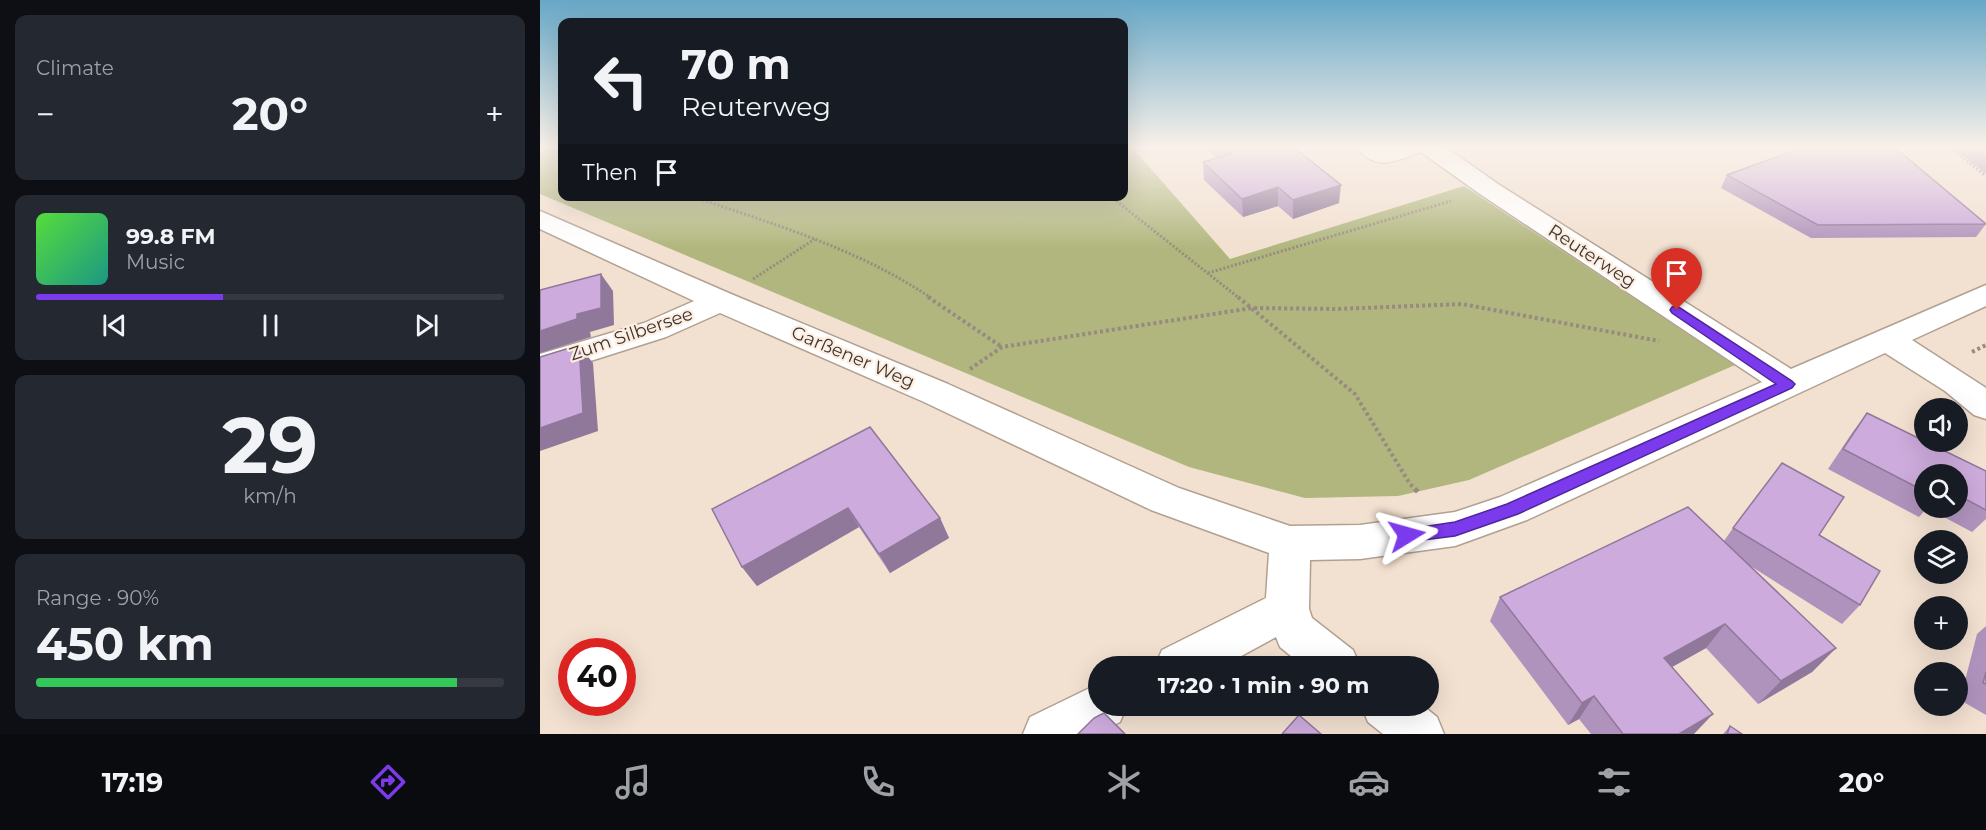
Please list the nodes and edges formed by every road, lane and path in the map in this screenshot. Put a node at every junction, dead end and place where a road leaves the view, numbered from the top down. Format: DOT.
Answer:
graph roads {
  1 [pos="1477,180"];
  2 [pos="1489,189"];
  3 [pos="706,201"];
  4 [pos="1116,201"];
  5 [pos="540,219"];
  6 [pos="815,238"];
  7 [pos="1208,273"];
  8 [pos="1986,294"];
  9 [pos="720,301"];
  10 [pos="1252,308"];
  11 [pos="1887,339"];
  12 [pos="1671,343"];
  13 [pos="1002,347"];
  14 [pos="540,366"];
  15 [pos="1788,384"];
  16 [pos="936,393"];
  17 [pos="1986,406"];
  18 [pos="1455,529"];
  19 [pos="1290,543"];
  20 [pos="1287,609"];
  21 [pos="1197,656"];
  22 [pos="1326,656"];
  23 [pos="1088,713"];
  24 [pos="1398,716"];
  25 [pos="1047,734"];
  26 [pos="1420,734"];
  1 -- 2 [label="street, Reuterweg"];
  2 -- 7 [label="path"];
  2 -- 15 [label="street, Reuterweg"];
  3 -- 6 [label="path"];
  4 -- 7 [label="path"];
  5 -- 9 [label="street, Garßener Weg"];
  6 -- 9 [label="path"];
  6 -- 13 [label="path"];
  7 -- 10 [label="path"];
  8 -- 11 [label="street, Garßener Weg"];
  9 -- 14 [label="street, Zum Silbersee"];
  9 -- 16 [label="street, Garßener Weg"];
  10 -- 12 [label="path"];
  10 -- 13 [label="path"];
  10 -- 18 [label="path"];
  11 -- 15 [label="street, Garßener Weg"];
  11 -- 17 [label="street"];
  13 -- 16 [label="path"];
  15 -- 18 [label="street, Garßener Weg"];
  16 -- 19 [label="street, Garßener Weg"];
  18 -- 19 [label="street, Garßener Weg"];
  19 -- 20 [label="street"];
  20 -- 21 [label="street"];
  20 -- 22 [label="street"];
  23 -- 25 [label="street"];
  24 -- 26 [label="street"];
}
